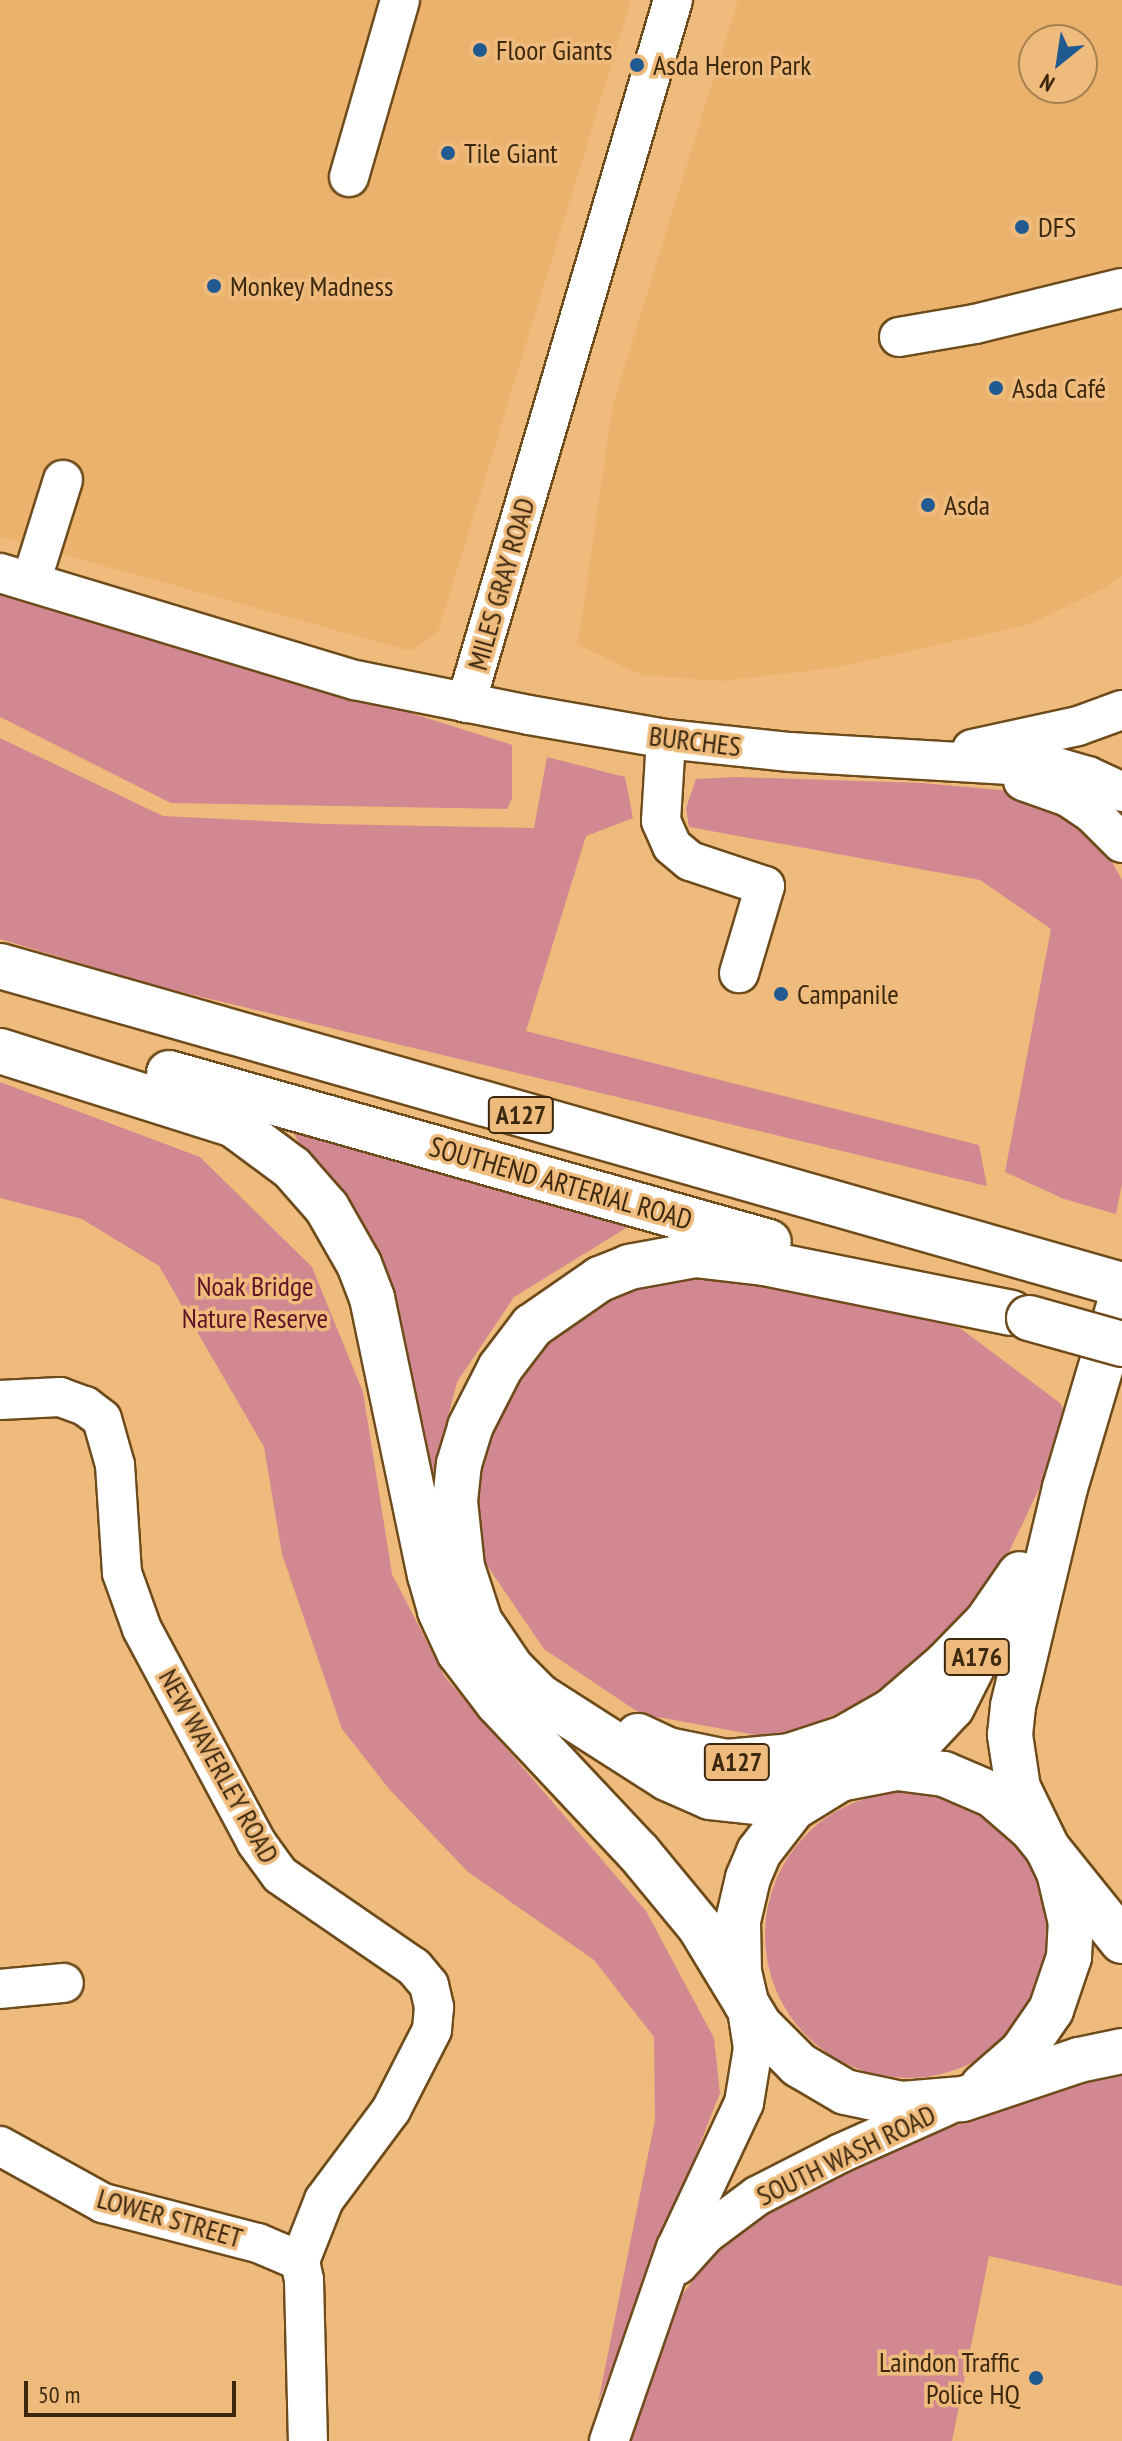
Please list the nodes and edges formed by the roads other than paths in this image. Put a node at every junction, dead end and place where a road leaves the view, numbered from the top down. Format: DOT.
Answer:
graph roads {
  1 [pos="400,0"];
  2 [pos="673,0"];
  3 [pos="349,177"];
  4 [pos="1122,288"];
  5 [pos="899,337"];
  6 [pos="63,480"];
  7 [pos="15,578"];
  8 [pos="466,703"];
  9 [pos="1122,710"];
  10 [pos="666,739"];
  11 [pos="927,758"];
  12 [pos="1122,792"];
  13 [pos="1122,843"];
  14 [pos="0,966"];
  15 [pos="739,973"];
  16 [pos="0,1025"];
  17 [pos="0,1051"];
  18 [pos="1122,1285"];
  19 [pos="1122,1296"];
  20 [pos="1020,1316"];
  21 [pos="1122,1344"];
  22 [pos="0,1400"];
  23 [pos="1065,1488"];
  24 [pos="462,1567"];
  25 [pos="1020,1574"];
  26 [pos="840,1779"];
  27 [pos="1048,1850"];
  28 [pos="1122,1941"];
  29 [pos="64,1983"];
  30 [pos="0,1989"];
  31 [pos="746,2003"];
  32 [pos="1122,2051"];
  33 [pos="963,2099"];
  34 [pos="0,2146"];
  35 [pos="300,2261"];
  36 [pos="665,2283"];
  37 [pos="308,2441"];
  38 [pos="609,2441"];
  1 -- 3 [label="street"];
  2 -- 8 [label="street, MILES GRAY ROAD"];
  4 -- 5 [label="street"];
  6 -- 7 [label="street"];
  7 -- 8 [label="street, MILES GRAY ROAD"];
  8 -- 10 [label="street, BURCHES"];
  9 -- 11 [label="street, BURCHES"];
  10 -- 11 [label="street, BURCHES"];
  10 -- 15 [label="street"];
  11 -- 12 [label="street, BURCHES"];
  11 -- 13 [label="street"];
  14 -- 18 [label="main road, SOUTHEND ARTERIAL ROAD / A127"];
  16 -- 20 [label="main road, SOUTHEND ARTERIAL ROAD / A127"];
  17 -- 31 [label="main road"];
  19 -- 23 [label="main road, A176"];
  20 -- 21 [label="main road, SOUTHEND ARTERIAL ROAD / A127, bridge"];
  20 -- 24 [label="main road, A127"];
  22 -- 35 [label="street, NEW WAVERLEY ROAD"];
  23 -- 25 [label="main road, A176"];
  23 -- 27 [label="main road, A176"];
  24 -- 25 [label="main road, A127"];
  24 -- 26 [label="main road, A127"];
  25 -- 26 [label="main road, A176"];
  26 -- 27 [label="main road"];
  26 -- 31 [label="main road"];
  27 -- 28 [label="main road, A176"];
  27 -- 33 [label="main road"];
  29 -- 30 [label="street"];
  31 -- 33 [label="main road"];
  31 -- 36 [label="street, SOUTH WASH ROAD"];
  32 -- 33 [label="main road"];
  33 -- 36 [label="street, SOUTH WASH ROAD"];
  34 -- 35 [label="street, LOWER STREET"];
  35 -- 37 [label="street"];
  36 -- 38 [label="street, SOUTH WASH ROAD"];
}
